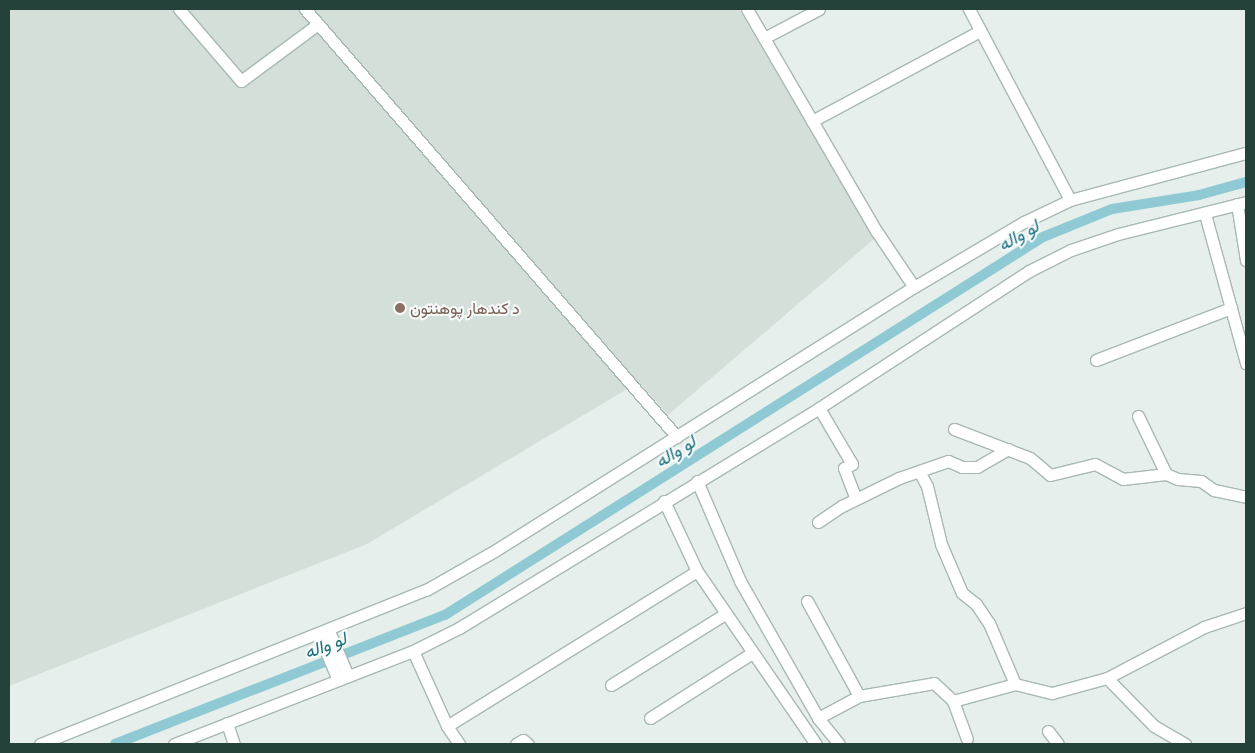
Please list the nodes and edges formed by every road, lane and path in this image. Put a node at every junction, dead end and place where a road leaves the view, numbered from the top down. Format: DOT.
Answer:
graph roads {
  1 [pos="179,9"];
  2 [pos="305,9"];
  3 [pos="747,9"];
  4 [pos="819,9"];
  5 [pos="969,9"];
  6 [pos="318,24"];
  7 [pos="980,31"];
  8 [pos="764,38"];
  9 [pos="812,121"];
  10 [pos="1246,153"];
  11 [pos="1070,200"];
  12 [pos="1242,203"];
  13 [pos="1205,214"];
  14 [pos="1246,260"];
  15 [pos="914,287"];
  16 [pos="1231,308"];
  17 [pos="1096,360"];
  18 [pos="1246,363"];
  19 [pos="819,408"];
  20 [pos="1138,416"];
  21 [pos="954,429"];
  22 [pos="677,438"];
  23 [pos="1008,449"];
  24 [pos="920,473"];
  25 [pos="1166,474"];
  26 [pos="697,481"];
  27 [pos="1246,497"];
  28 [pos="856,500"];
  29 [pos="664,501"];
  30 [pos="818,522"];
  31 [pos="697,571"];
  32 [pos="808,601"];
  33 [pos="1246,612"];
  34 [pos="725,614"];
  35 [pos="324,633"];
  36 [pos="413,651"];
  37 [pos="752,653"];
  38 [pos="343,678"];
  39 [pos="1107,678"];
  40 [pos="1015,684"];
  41 [pos="610,686"];
  42 [pos="859,696"];
  43 [pos="953,701"];
  44 [pos="650,718"];
  45 [pos="818,718"];
  46 [pos="226,723"];
  47 [pos="446,726"];
  48 [pos="1048,731"];
  49 [pos="967,739"];
  50 [pos="40,744"];
  51 [pos="174,744"];
  52 [pos="234,744"];
  53 [pos="459,744"];
  54 [pos="516,744"];
  55 [pos="528,744"];
  56 [pos="816,744"];
  57 [pos="839,744"];
  58 [pos="1058,744"];
  59 [pos="1185,744"];
  1 -- 6 [label="street"];
  2 -- 6 [label="street"];
  3 -- 8 [label="street"];
  4 -- 8 [label="street"];
  5 -- 7 [label="street"];
  6 -- 22 [label="street"];
  7 -- 9 [label="street"];
  7 -- 11 [label="street"];
  8 -- 9 [label="street"];
  9 -- 15 [label="street"];
  10 -- 11 [label="street"];
  11 -- 15 [label="street"];
  12 -- 13 [label="street"];
  12 -- 14 [label="street"];
  13 -- 16 [label="street"];
  13 -- 19 [label="street"];
  15 -- 22 [label="street"];
  16 -- 17 [label="street"];
  16 -- 18 [label="street"];
  19 -- 26 [label="street"];
  19 -- 28 [label="street"];
  20 -- 25 [label="street"];
  21 -- 23 [label="street"];
  22 -- 35 [label="street"];
  23 -- 24 [label="street"];
  23 -- 25 [label="street"];
  24 -- 28 [label="street"];
  24 -- 40 [label="street"];
  25 -- 27 [label="street"];
  26 -- 29 [label="street"];
  26 -- 45 [label="street"];
  28 -- 30 [label="street"];
  29 -- 31 [label="street"];
  29 -- 36 [label="street"];
  31 -- 34 [label="street"];
  31 -- 47 [label="street"];
  32 -- 42 [label="street"];
  33 -- 39 [label="street"];
  34 -- 37 [label="street"];
  34 -- 41 [label="street"];
  35 -- 38 [label="street"];
  35 -- 50 [label="street"];
  36 -- 38 [label="street"];
  36 -- 47 [label="street"];
  37 -- 44 [label="street"];
  37 -- 56 [label="street"];
  38 -- 46 [label="street"];
  39 -- 40 [label="street"];
  39 -- 59 [label="street"];
  40 -- 43 [label="street"];
  42 -- 43 [label="street"];
  42 -- 45 [label="street"];
  43 -- 49 [label="street"];
  45 -- 57 [label="street"];
  46 -- 51 [label="street"];
  46 -- 52 [label="street"];
  47 -- 53 [label="street"];
  48 -- 58 [label="street"];
  54 -- 55 [label="street"];
}
